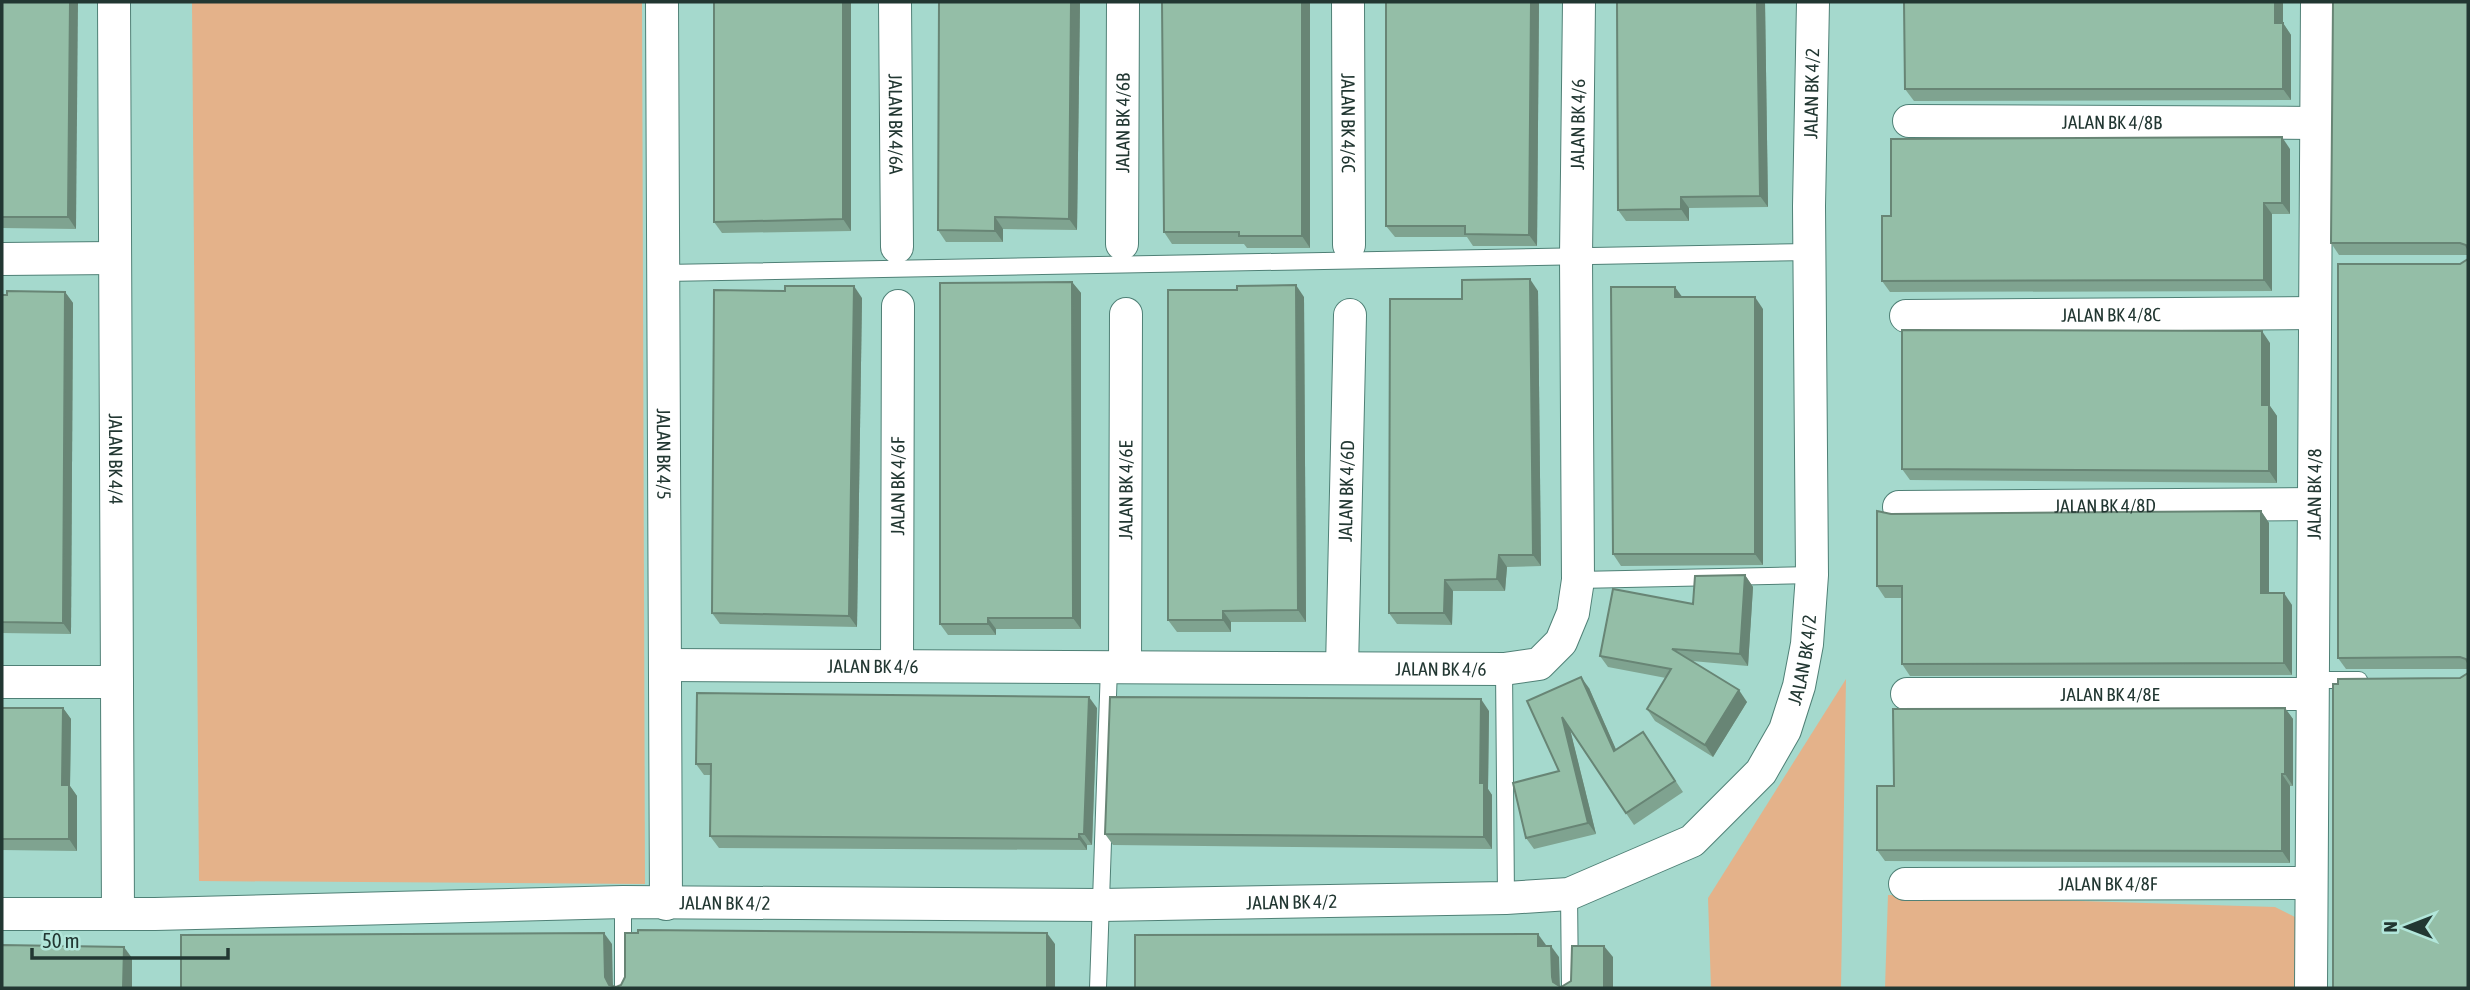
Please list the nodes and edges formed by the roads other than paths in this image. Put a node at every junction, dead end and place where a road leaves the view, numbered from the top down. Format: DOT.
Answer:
graph roads {
  1 [pos="114,2"];
  2 [pos="662,2"];
  3 [pos="895,2"];
  4 [pos="1123,2"];
  5 [pos="1348,2"];
  6 [pos="1579,2"];
  7 [pos="1813,2"];
  8 [pos="2317,2"];
  9 [pos="1909,121"];
  10 [pos="2316,123"];
  11 [pos="1122,244"];
  12 [pos="1349,245"];
  13 [pos="897,247"];
  14 [pos="1809,252"];
  15 [pos="1576,257"];
  16 [pos="114,258"];
  17 [pos="2,259"];
  18 [pos="664,273"];
  19 [pos="898,306"];
  20 [pos="2315,313"];
  21 [pos="1126,314"];
  22 [pos="1350,315"];
  23 [pos="1906,316"];
  24 [pos="2314,505"];
  25 [pos="1899,507"];
  26 [pos="1812,575"];
  27 [pos="1578,580"];
  28 [pos="667,665"];
  29 [pos="897,666"];
  30 [pos="1117,667"];
  31 [pos="1342,668"];
  32 [pos="1504,669"];
  33 [pos="2377,680"];
  34 [pos="2,682"];
  35 [pos="117,682"];
  36 [pos="2312,687"];
  37 [pos="1907,694"];
  38 [pos="2311,883"];
  39 [pos="1905,884"];
  40 [pos="1569,894"];
  41 [pos="1506,898"];
  42 [pos="622,902"];
  43 [pos="666,904"];
  44 [pos="1101,905"];
  45 [pos="2,914"];
  46 [pos="118,914"];
  47 [pos="623,988"];
  48 [pos="1098,988"];
  49 [pos="1570,988"];
  50 [pos="2311,988"];
  1 -- 16 [label="street, JALAN BK 4/4"];
  2 -- 18 [label="street, JALAN BK 4/5"];
  3 -- 13 [label="street, JALAN BK 4/6A"];
  4 -- 11 [label="street, JALAN BK 4/6B"];
  5 -- 12 [label="street, JALAN BK 4/6C"];
  6 -- 15 [label="street, JALAN BK 4/6"];
  7 -- 14 [label="street, JALAN BK 4/2"];
  8 -- 10 [label="street, JALAN BK 4/8"];
  9 -- 10 [label="street, JALAN BK 4/8B"];
  10 -- 20 [label="street, JALAN BK 4/8"];
  14 -- 15 [label="lane"];
  14 -- 26 [label="street, JALAN BK 4/2"];
  15 -- 18 [label="lane"];
  15 -- 27 [label="street, JALAN BK 4/6"];
  16 -- 17 [label="street"];
  16 -- 35 [label="street, JALAN BK 4/4"];
  18 -- 28 [label="street, JALAN BK 4/5"];
  19 -- 29 [label="street, JALAN BK 4/6F"];
  20 -- 23 [label="street, JALAN BK 4/8C"];
  20 -- 24 [label="street, JALAN BK 4/8"];
  21 -- 30 [label="street, JALAN BK 4/6E"];
  22 -- 31 [label="street, JALAN BK 4/6D"];
  24 -- 25 [label="street, JALAN BK 4/8D"];
  24 -- 36 [label="street, JALAN BK 4/8"];
  26 -- 27 [label="lane"];
  26 -- 40 [label="street, JALAN BK 4/2"];
  27 -- 32 [label="street, JALAN BK 4/6"];
  28 -- 29 [label="street, JALAN BK 4/6"];
  28 -- 43 [label="street, JALAN BK 4/5"];
  29 -- 30 [label="street, JALAN BK 4/6"];
  30 -- 31 [label="street, JALAN BK 4/6"];
  30 -- 44 [label="lane"];
  31 -- 32 [label="street, JALAN BK 4/6"];
  32 -- 41 [label="lane"];
  33 -- 36 [label="lane"];
  34 -- 35 [label="street"];
  35 -- 46 [label="street, JALAN BK 4/4"];
  36 -- 37 [label="street, JALAN BK 4/8E"];
  36 -- 38 [label="street, JALAN BK 4/8"];
  38 -- 39 [label="street, JALAN BK 4/8F"];
  38 -- 50 [label="street, JALAN BK 4/8"];
  40 -- 41 [label="street, JALAN BK 4/2"];
  40 -- 49 [label="lane"];
  41 -- 44 [label="street, JALAN BK 4/2"];
  42 -- 43 [label="street, JALAN BK 4/2"];
  42 -- 46 [label="street, JALAN BK 4/2"];
  42 -- 47 [label="lane"];
  43 -- 44 [label="street, JALAN BK 4/2"];
  44 -- 48 [label="lane"];
  45 -- 46 [label="street, JALAN BK 4/2"];
}
